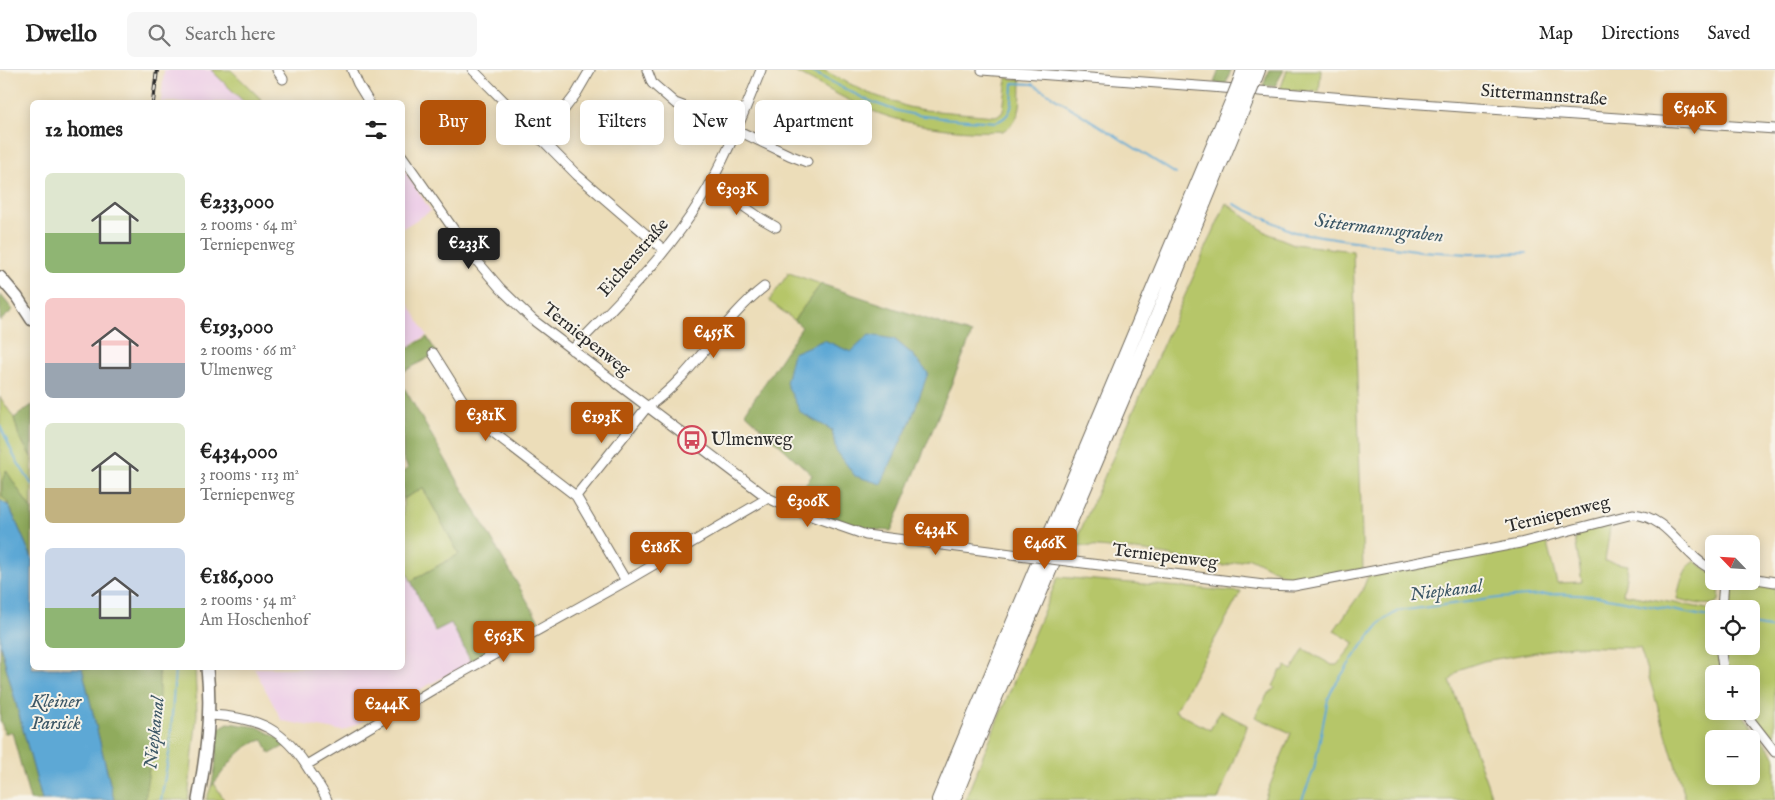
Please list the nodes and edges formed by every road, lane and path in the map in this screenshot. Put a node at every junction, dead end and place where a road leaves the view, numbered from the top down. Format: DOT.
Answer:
graph roads {
  1 [pos="277,70"];
  2 [pos="352,70"];
  3 [pos="473,70"];
  4 [pos="590,70"];
  5 [pos="646,70"];
  6 [pos="761,70"];
  7 [pos="982,70"];
  8 [pos="1249,76"];
  9 [pos="283,79"];
  10 [pos="1240,98"];
  11 [pos="368,100"];
  12 [pos="502,100"];
  13 [pos="570,102"];
  14 [pos="674,102"];
  15 [pos="745,108"];
  16 [pos="1775,130"];
  17 [pos="745,134"];
  18 [pos="546,145"];
  19 [pos="729,145"];
  20 [pos="405,160"];
  21 [pos="807,162"];
  22 [pos="710,183"];
  23 [pos="776,227"];
  24 [pos="664,250"];
  25 [pos="0,277"];
  26 [pos="764,287"];
  27 [pos="30,317"];
  28 [pos="572,350"];
  29 [pos="433,353"];
  30 [pos="646,407"];
  31 [pos="576,496"];
  32 [pos="768,498"];
  33 [pos="1705,566"];
  34 [pos="1760,580"];
  35 [pos="626,581"];
  36 [pos="1775,582"];
  37 [pos="207,670"];
  38 [pos="209,715"];
  39 [pos="1750,720"];
  40 [pos="1775,752"];
  41 [pos="308,764"];
  42 [pos="198,800"];
  43 [pos="327,800"];
  44 [pos="939,800"];
  45 [pos="953,800"];
  1 -- 9 [label="street"];
  2 -- 11 [label="street"];
  3 -- 12 [label="street"];
  4 -- 13 [label="street"];
  5 -- 14 [label="street"];
  6 -- 15 [label="street, Eichenstraße"];
  7 -- 16 [label="street, Sittermannstraße"];
  8 -- 10 [label="highway, bridge"];
  10 -- 44 [label="highway"];
  10 -- 45 [label="highway"];
  17 -- 21 [label="street"];
  18 -- 24 [label="street"];
  19 -- 22 [label="street, Eichenstraße"];
  20 -- 28 [label="street, Terniepenweg"];
  22 -- 23 [label="street"];
  22 -- 24 [label="street, Eichenstraße"];
  24 -- 28 [label="street, Eichenstraße"];
  25 -- 27 [label="main road"];
  26 -- 30 [label="street"];
  28 -- 30 [label="street, Terniepenweg"];
  29 -- 31 [label="street"];
  30 -- 31 [label="street"];
  30 -- 32 [label="street, Terniepenweg"];
  31 -- 35 [label="street"];
  32 -- 33 [label="street, Terniepenweg, bridge"];
  32 -- 35 [label="street"];
  34 -- 36 [label="street"];
  35 -- 41 [label="street"];
  37 -- 38 [label="main road"];
  38 -- 41 [label="street"];
  38 -- 42 [label="main road"];
  39 -- 40 [label="street"];
  41 -- 43 [label="street"];
}
